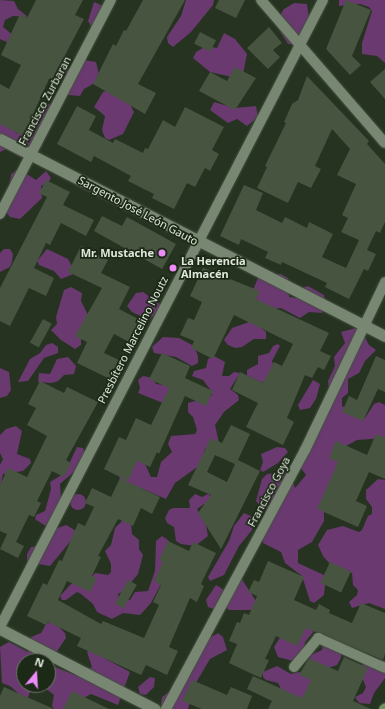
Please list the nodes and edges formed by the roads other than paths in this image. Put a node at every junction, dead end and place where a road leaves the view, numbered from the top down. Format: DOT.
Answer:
graph roads {
  1 [pos="112,0"];
  2 [pos="262,0"];
  3 [pos="323,0"];
  4 [pos="301,43"];
  5 [pos="0,139"];
  6 [pos="385,143"];
  7 [pos="30,155"];
  8 [pos="0,214"];
  9 [pos="197,242"];
  10 [pos="385,282"];
  11 [pos="363,326"];
  12 [pos="385,336"];
  13 [pos="0,628"];
  14 [pos="294,667"];
  15 [pos="385,668"];
  16 [pos="155,709"];
  17 [pos="166,709"];
  1 -- 7 [label="street, Francisco Zurbaran"];
  2 -- 4 [label="street"];
  3 -- 4 [label="street, Presbítero Marcelino Noutz"];
  4 -- 6 [label="street"];
  4 -- 9 [label="street, Presbítero Marcelino Noutz"];
  5 -- 7 [label="street, Sargento José León Gauto"];
  7 -- 8 [label="street, Francisco Zurbaran"];
  7 -- 9 [label="street, Sargento José León Gauto"];
  9 -- 11 [label="street, Sargento José León Gauto"];
  9 -- 13 [label="street, Presbítero Marcelino Noutz"];
  10 -- 11 [label="street, Francisco Goya"];
  11 -- 12 [label="street, Sargento José León Gauto"];
  11 -- 17 [label="street, Francisco Goya"];
  13 -- 16 [label="street"];
  14 -- 15 [label="street"];
}
